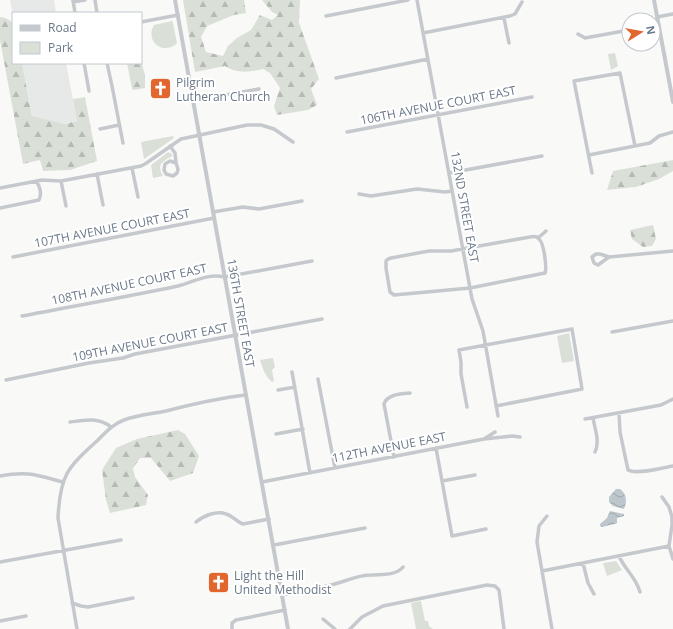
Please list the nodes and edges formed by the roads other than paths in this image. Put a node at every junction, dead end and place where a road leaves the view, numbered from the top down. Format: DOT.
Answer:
graph roads {
  1 [pos="86,0"];
  2 [pos="95,0"];
  3 [pos="175,0"];
  4 [pos="408,0"];
  5 [pos="417,0"];
  6 [pos="654,0"];
  7 [pos="73,1"];
  8 [pos="522,2"];
  9 [pos="75,12"];
  10 [pos="97,12"];
  11 [pos="656,12"];
  12 [pos="673,14"];
  13 [pos="178,15"];
  14 [pos="326,16"];
  15 [pos="661,16"];
  16 [pos="504,18"];
  17 [pos="142,22"];
  18 [pos="621,31"];
  19 [pos="423,33"];
  20 [pos="578,34"];
  21 [pos="661,37"];
  22 [pos="509,43"];
  23 [pos="428,59"];
  24 [pos="84,64"];
  25 [pos="107,64"];
  26 [pos="673,71"];
  27 [pos="667,72"];
  28 [pos="336,78"];
  29 [pos="260,90"];
  30 [pos="89,91"];
  31 [pos="532,98"];
  32 [pos="192,101"];
  33 [pos="673,102"];
  34 [pos="439,115"];
  35 [pos="119,125"];
  36 [pos="100,129"];
  37 [pos="347,132"];
  38 [pos="673,132"];
  39 [pos="199,135"];
  40 [pos="293,142"];
  41 [pos="123,143"];
  42 [pos="170,146"];
  43 [pos="635,146"];
  44 [pos="589,155"];
  45 [pos="542,156"];
  46 [pos="176,163"];
  47 [pos="132,168"];
  48 [pos="449,173"];
  49 [pos="592,173"];
  50 [pos="97,174"];
  51 [pos="36,181"];
  52 [pos="61,181"];
  53 [pos="0,188"];
  54 [pos="452,191"];
  55 [pos="359,194"];
  56 [pos="138,197"];
  57 [pos="302,201"];
  58 [pos="103,205"];
  59 [pos="66,206"];
  60 [pos="0,208"];
  61 [pos="213,212"];
  62 [pos="214,218"];
  63 [pos="546,231"];
  64 [pos="538,238"];
  65 [pos="463,249"];
  66 [pos="673,251"];
  67 [pos="13,257"];
  68 [pos="609,257"];
  69 [pos="312,261"];
  70 [pos="225,277"];
  71 [pos="470,288"];
  72 [pos="22,316"];
  73 [pos="322,319"];
  74 [pos="673,320"];
  75 [pos="612,332"];
  76 [pos="235,336"];
  77 [pos="486,346"];
  78 [pos="292,372"];
  79 [pos="6,380"];
  80 [pos="318,380"];
  81 [pos="295,387"];
  82 [pos="278,390"];
  83 [pos="410,392"];
  84 [pos="246,395"];
  85 [pos="673,398"];
  86 [pos="496,406"];
  87 [pos="467,407"];
  88 [pos="619,413"];
  89 [pos="498,416"];
  90 [pos="593,418"];
  91 [pos="585,419"];
  92 [pos="70,422"];
  93 [pos="111,427"];
  94 [pos="303,429"];
  95 [pos="495,432"];
  96 [pos="276,434"];
  97 [pos="520,437"];
  98 [pos="484,440"];
  99 [pos="436,448"];
  100 [pos="595,452"];
  101 [pos="394,456"];
  102 [pos="673,466"];
  103 [pos="335,468"];
  104 [pos="310,473"];
  105 [pos="475,475"];
  106 [pos="0,476"];
  107 [pos="442,481"];
  108 [pos="63,482"];
  109 [pos="262,482"];
  110 [pos="662,497"];
  111 [pos="547,516"];
  112 [pos="269,519"];
  113 [pos="196,522"];
  114 [pos="365,528"];
  115 [pos="486,529"];
  116 [pos="121,540"];
  117 [pos="274,545"];
  118 [pos="669,546"];
  119 [pos="63,550"];
  120 [pos="619,556"];
  121 [pos="673,559"];
  122 [pos="0,562"];
  123 [pos="583,563"];
  124 [pos="403,567"];
  125 [pos="542,571"];
  126 [pos="640,592"];
  127 [pos="594,594"];
  128 [pos="282,595"];
  129 [pos="133,598"];
  130 [pos="72,603"];
  131 [pos="285,610"];
  132 [pos="26,616"];
  133 [pos="323,619"];
  134 [pos="0,621"];
  135 [pos="77,629"];
  136 [pos="232,629"];
  137 [pos="288,629"];
  138 [pos="335,629"];
  139 [pos="350,629"];
  140 [pos="504,629"];
  141 [pos="552,629"];
  1 -- 7 [label="street"];
  2 -- 10 [label="street"];
  3 -- 13 [label="street, 136TH STREET EAST"];
  4 -- 14 [label="street"];
  5 -- 19 [label="street, 132ND STREET EAST"];
  6 -- 11 [label="street"];
  7 -- 9 [label="street"];
  8 -- 16 [label="street"];
  12 -- 15 [label="street"];
  13 -- 17 [label="street"];
  13 -- 32 [label="street, 136TH STREET EAST"];
  16 -- 19 [label="street"];
  16 -- 22 [label="street"];
  18 -- 20 [label="street"];
  19 -- 23 [label="street, 132ND STREET EAST"];
  21 -- 27 [label="street"];
  23 -- 28 [label="street"];
  23 -- 34 [label="street, 132ND STREET EAST"];
  24 -- 30 [label="street"];
  25 -- 35 [label="street"];
  26 -- 27 [label="street"];
  27 -- 33 [label="street"];
  29 -- 32 [label="street"];
  31 -- 34 [label="street, 106TH AVENUE COURT EAST"];
  32 -- 39 [label="street, 136TH STREET EAST"];
  34 -- 37 [label="street, 106TH AVENUE COURT EAST"];
  34 -- 48 [label="street, 132ND STREET EAST"];
  35 -- 36 [label="street"];
  35 -- 41 [label="street"];
  38 -- 43 [label="street"];
  39 -- 40 [label="street"];
  39 -- 42 [label="street"];
  39 -- 61 [label="street, 136TH STREET EAST"];
  42 -- 46 [label="street"];
  42 -- 47 [label="street"];
  43 -- 44 [label="street"];
  43 -- 44 [label="street"];
  44 -- 49 [label="street"];
  45 -- 48 [label="street"];
  46 -- 46 [label="street"];
  47 -- 50 [label="street"];
  47 -- 56 [label="street"];
  48 -- 54 [label="street, 132ND STREET EAST"];
  50 -- 52 [label="street"];
  50 -- 58 [label="street"];
  51 -- 52 [label="street"];
  51 -- 53 [label="street"];
  51 -- 60 [label="street"];
  52 -- 59 [label="street"];
  54 -- 55 [label="street"];
  54 -- 65 [label="street, 132ND STREET EAST"];
  57 -- 61 [label="street"];
  61 -- 62 [label="street, 136TH STREET EAST"];
  62 -- 67 [label="street, 107TH AVENUE COURT EAST"];
  62 -- 70 [label="street, 136TH STREET EAST"];
  63 -- 64 [label="street"];
  64 -- 65 [label="street"];
  64 -- 71 [label="street"];
  65 -- 71 [label="street, 132ND STREET EAST"];
  65 -- 71 [label="street"];
  66 -- 68 [label="street"];
  69 -- 70 [label="street, 108TH AVENUE COURT EAST"];
  70 -- 72 [label="street, 108TH AVENUE COURT EAST"];
  70 -- 76 [label="street, 136TH STREET EAST"];
  71 -- 77 [label="street, 132ND STREET EAST"];
  73 -- 76 [label="street, 109TH AVENUE COURT EAST"];
  74 -- 75 [label="street"];
  76 -- 79 [label="street, 109TH AVENUE COURT EAST"];
  76 -- 84 [label="street, 136TH STREET EAST"];
  77 -- 86 [label="street, 132ND STREET EAST"];
  77 -- 86 [label="street"];
  77 -- 87 [label="street"];
  78 -- 81 [label="street"];
  80 -- 103 [label="street"];
  81 -- 82 [label="street"];
  81 -- 94 [label="street"];
  83 -- 101 [label="street"];
  84 -- 93 [label="street"];
  84 -- 109 [label="street, 136TH STREET EAST"];
  85 -- 88 [label="street"];
  86 -- 89 [label="street, 132ND STREET EAST"];
  88 -- 90 [label="street"];
  88 -- 102 [label="street"];
  90 -- 91 [label="street"];
  90 -- 100 [label="street"];
  92 -- 93 [label="street"];
  93 -- 108 [label="street"];
  94 -- 96 [label="street"];
  94 -- 104 [label="street"];
  95 -- 98 [label="street"];
  97 -- 98 [label="street, 112TH AVENUE EAST"];
  98 -- 99 [label="street, 112TH AVENUE EAST"];
  99 -- 101 [label="street, 112TH AVENUE EAST"];
  99 -- 107 [label="street"];
  101 -- 103 [label="street, 112TH AVENUE EAST"];
  103 -- 104 [label="street, 112TH AVENUE EAST"];
  104 -- 109 [label="street, 112TH AVENUE EAST"];
  105 -- 107 [label="street"];
  106 -- 108 [label="street"];
  107 -- 115 [label="street"];
  108 -- 119 [label="street"];
  109 -- 112 [label="street, 136TH STREET EAST"];
  110 -- 118 [label="street"];
  111 -- 125 [label="street"];
  112 -- 113 [label="street"];
  112 -- 117 [label="street, 136TH STREET EAST"];
  114 -- 117 [label="street"];
  116 -- 119 [label="street"];
  117 -- 128 [label="street, 136TH STREET EAST"];
  118 -- 120 [label="street"];
  118 -- 121 [label="street"];
  119 -- 122 [label="street"];
  119 -- 130 [label="street"];
  120 -- 123 [label="street"];
  120 -- 126 [label="street"];
  123 -- 125 [label="street"];
  123 -- 127 [label="street"];
  124 -- 128 [label="street"];
  125 -- 141 [label="street"];
  128 -- 131 [label="street, 136TH STREET EAST"];
  129 -- 130 [label="street"];
  130 -- 135 [label="street"];
  131 -- 136 [label="street"];
  131 -- 137 [label="street, 136TH STREET EAST"];
  132 -- 134 [label="street"];
  133 -- 138 [label="street"];
  139 -- 140 [label="street"];
}
